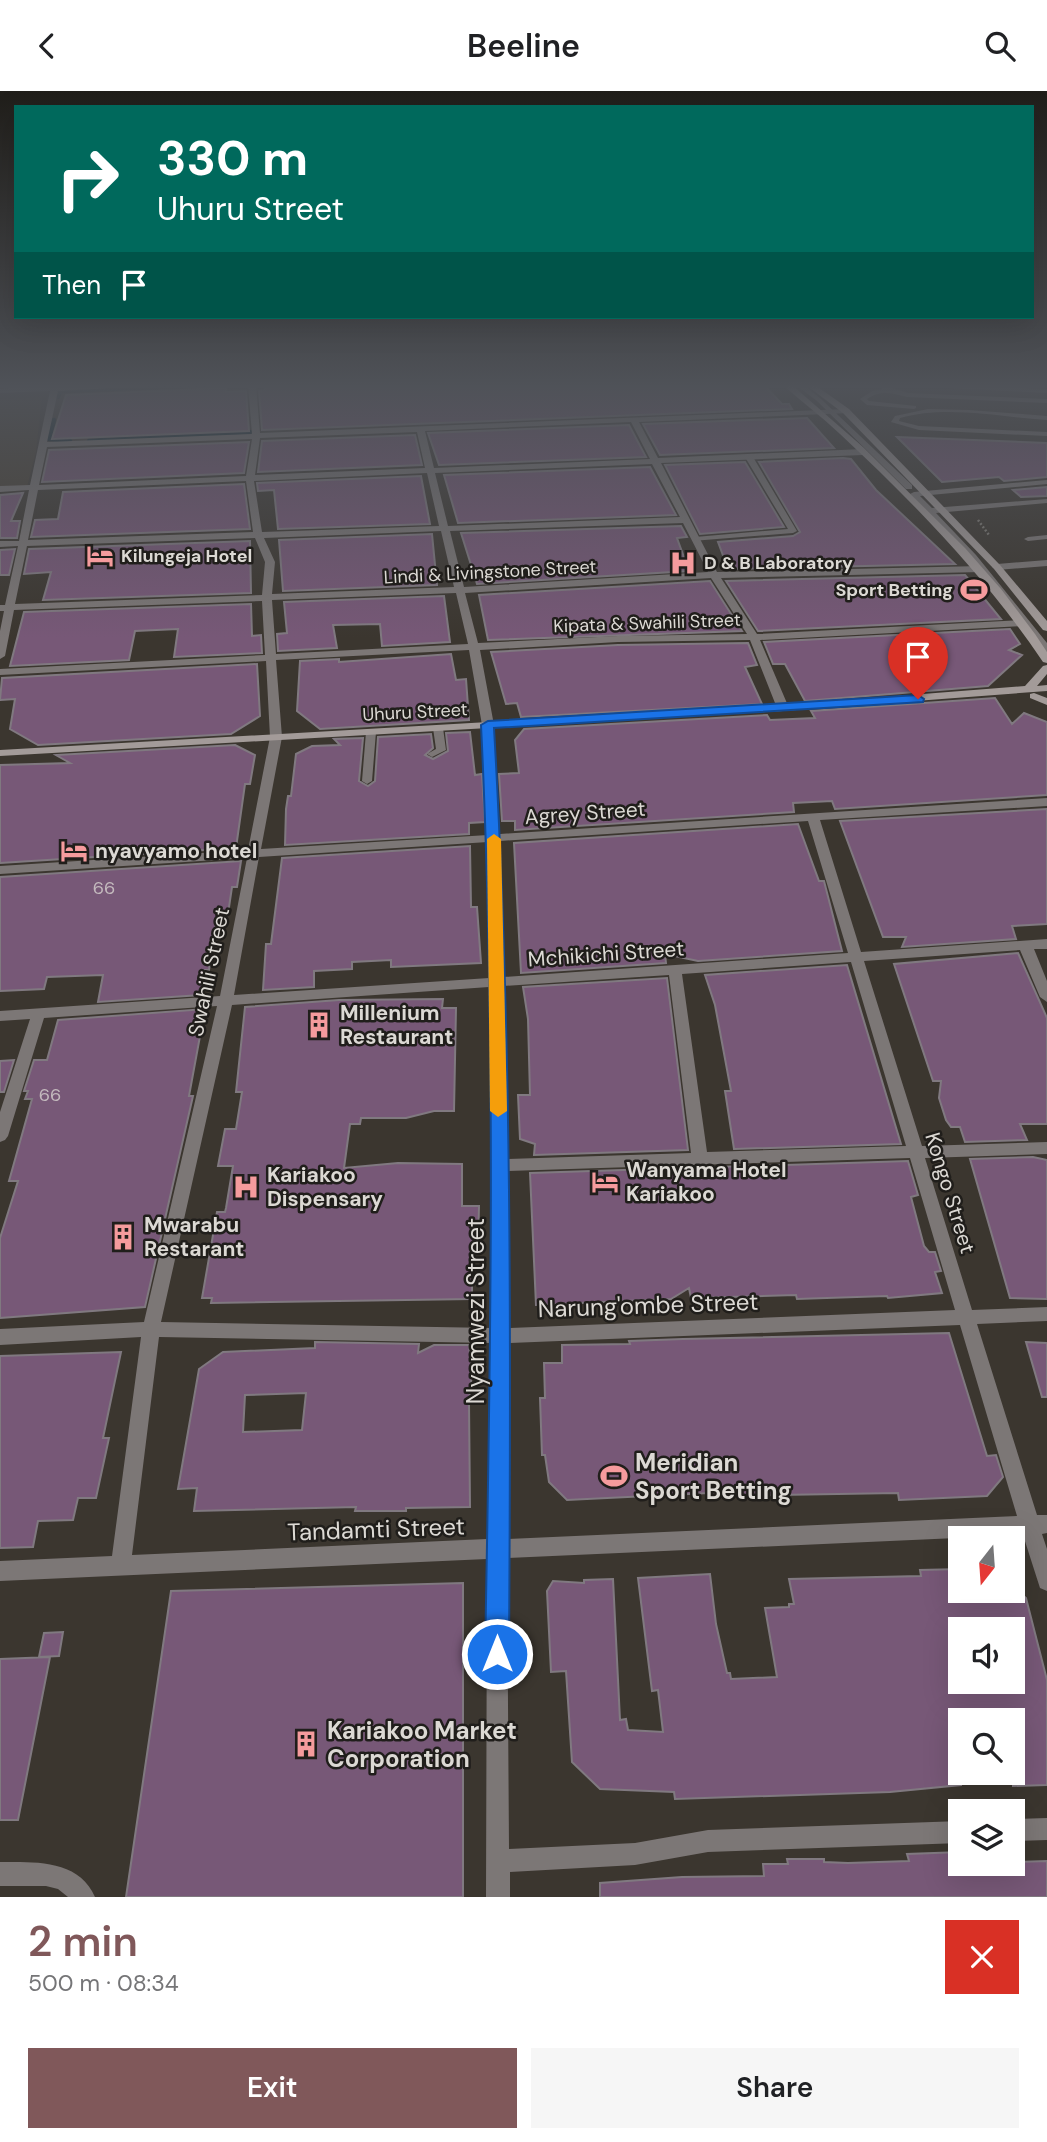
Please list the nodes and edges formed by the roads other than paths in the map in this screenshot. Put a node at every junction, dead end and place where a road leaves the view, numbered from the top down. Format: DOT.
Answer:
graph roads {
  1 [pos="37,469"];
  2 [pos="252,469"];
  3 [pos="469,469"];
  4 [pos="659,469"];
  5 [pos="756,469"];
  6 [pos="880,469"];
  7 [pos="891,469"];
  8 [pos="897,469"];
  9 [pos="430,471"];
  10 [pos="250,481"];
  11 [pos="1047,482"];
  12 [pos="33,488"];
  13 [pos="0,489"];
  14 [pos="917,492"];
  15 [pos="1047,501"];
  16 [pos="936,510"];
  17 [pos="686,520"];
  18 [pos="444,529"];
  19 [pos="258,535"];
  20 [pos="1047,537"];
  21 [pos="695,539"];
  22 [pos="1028,539"];
  23 [pos="22,543"];
  24 [pos="0,544"];
  25 [pos="1047,563"];
  26 [pos="997,567"];
  27 [pos="981,569"];
  28 [pos="714,575"];
  29 [pos="460,590"];
  30 [pos="267,598"];
  31 [pos="4,608"];
  32 [pos="1024,623"];
  33 [pos="1047,628"];
  34 [pos="754,637"];
  35 [pos="1047,640"];
  36 [pos="474,649"];
  37 [pos="1047,649"];
  38 [pos="0,656"];
  39 [pos="271,659"];
  40 [pos="1047,660"];
  41 [pos="1047,668"];
  42 [pos="0,672"];
  43 [pos="1047,688"];
  44 [pos="1031,692"];
  45 [pos="1047,696"];
  46 [pos="1047,702"];
  47 [pos="783,708"];
  48 [pos="488,725"];
  49 [pos="438,728"];
  50 [pos="371,732"];
  51 [pos="276,737"];
  52 [pos="0,753"];
  53 [pos="432,754"];
  54 [pos="369,755"];
  55 [pos="382,755"];
  56 [pos="367,781"];
  57 [pos="1047,802"];
  58 [pos="813,817"];
  59 [pos="494,838"];
  60 [pos="255,854"];
  61 [pos="0,870"];
  62 [pos="1047,944"];
  63 [pos="1025,945"];
  64 [pos="856,957"];
  65 [pos="675,970"];
  66 [pos="497,983"];
  67 [pos="1047,997"];
  68 [pos="226,999"];
  69 [pos="39,1012"];
  70 [pos="0,1016"];
  71 [pos="0,1136"];
  72 [pos="1047,1148"];
  73 [pos="916,1152"];
  74 [pos="700,1159"];
  75 [pos="499,1165"];
  76 [pos="1047,1314"];
  77 [pos="966,1316"];
  78 [pos="151,1329"];
  79 [pos="501,1336"];
  80 [pos="0,1337"];
  81 [pos="1038,1524"];
  82 [pos="497,1550"];
  83 [pos="121,1566"];
  84 [pos="0,1571"];
  85 [pos="1047,1581"];
  86 [pos="1047,1829"];
  87 [pos="1025,1830"];
  88 [pos="948,1832"];
  89 [pos="498,1861"];
  90 [pos="0,1874"];
  91 [pos="83,1897"];
  92 [pos="498,1897"];
  1 -- 12 [label="street"];
  2 -- 10 [label="street, Swahili Street"];
  3 -- 9 [label="street"];
  4 -- 17 [label="street"];
  5 -- 21 [label="lane"];
  6 -- 27 [label="street"];
  7 -- 14 [label="lane"];
  8 -- 14 [label="street"];
  9 -- 10 [label="street"];
  9 -- 18 [label="street, Nyamwezi Street"];
  10 -- 12 [label="street"];
  10 -- 19 [label="street, Swahili Street"];
  11 -- 14 [label="lane"];
  12 -- 13 [label="street"];
  12 -- 23 [label="street"];
  14 -- 16 [label="street"];
  15 -- 16 [label="lane"];
  16 -- 26 [label="street"];
  16 -- 35 [label="lane"];
  16 -- 37 [label="lane"];
  17 -- 18 [label="street"];
  17 -- 21 [label="street"];
  18 -- 19 [label="street"];
  18 -- 29 [label="street, Nyamwezi Street"];
  19 -- 23 [label="street"];
  19 -- 30 [label="street, Swahili Street"];
  20 -- 22 [label="lane"];
  21 -- 28 [label="street"];
  23 -- 24 [label="street"];
  23 -- 31 [label="street"];
  25 -- 26 [label="street"];
  26 -- 33 [label="street"];
  27 -- 28 [label="street, Lindi & Livingstone Street"];
  27 -- 32 [label="street"];
  28 -- 29 [label="street, Lindi & Livingstone Street"];
  28 -- 34 [label="street"];
  29 -- 30 [label="street, Lindi & Livingstone Street"];
  29 -- 36 [label="street, Nyamwezi Street"];
  30 -- 31 [label="street, Lindi & Livingstone Street"];
  30 -- 39 [label="street, Swahili Street"];
  31 -- 38 [label="street"];
  32 -- 34 [label="street, Kipata & Swahili Street"];
  32 -- 40 [label="street"];
  34 -- 36 [label="street, Kipata & Swahili Street"];
  34 -- 47 [label="street"];
  36 -- 39 [label="street, Kipata & Swahili Street"];
  36 -- 48 [label="street, Nyamwezi Street"];
  39 -- 42 [label="street, Kipata & Swahili Street"];
  39 -- 51 [label="street, Swahili Street"];
  41 -- 44 [label="street"];
  43 -- 44 [label="street, Uhuru Street"];
  44 -- 45 [label="street, Uhuru Street"];
  44 -- 46 [label="street"];
  44 -- 47 [label="street, Uhuru Street"];
  47 -- 48 [label="street, Uhuru Street"];
  48 -- 49 [label="street, Uhuru Street"];
  48 -- 59 [label="street, Nyamwezi Street"];
  49 -- 50 [label="street, Uhuru Street"];
  49 -- 53 [label="lane"];
  50 -- 51 [label="street, Uhuru Street"];
  50 -- 54 [label="lane"];
  51 -- 52 [label="street, Uhuru Street"];
  51 -- 60 [label="street, Swahili Street"];
  54 -- 55 [label="lane"];
  54 -- 56 [label="lane"];
  57 -- 58 [label="street, Agrey Street"];
  58 -- 59 [label="street, Agrey Street"];
  58 -- 64 [label="street, Kongo Street"];
  59 -- 60 [label="street, Agrey Street"];
  59 -- 66 [label="street, Nyamwezi Street"];
  60 -- 61 [label="street, Agrey Street"];
  60 -- 68 [label="street, Swahili Street"];
  62 -- 63 [label="street, Mchikichi Street"];
  63 -- 64 [label="street, Mchikichi Street"];
  63 -- 67 [label="street"];
  64 -- 65 [label="street, Mchikichi Street"];
  64 -- 73 [label="street, Kongo Street"];
  65 -- 66 [label="street, Mchikichi Street"];
  65 -- 74 [label="street"];
  66 -- 68 [label="street, Mchikichi Street"];
  66 -- 75 [label="street, Nyamwezi Street"];
  68 -- 69 [label="street, Mchikichi Street"];
  68 -- 78 [label="street, Swahili Street"];
  69 -- 70 [label="street, Mchikichi Street"];
  69 -- 71 [label="street"];
  72 -- 73 [label="street"];
  73 -- 74 [label="street"];
  73 -- 77 [label="street, Kongo Street"];
  74 -- 75 [label="street"];
  75 -- 79 [label="street, Nyamwezi Street"];
  76 -- 77 [label="street, Narung'ombe Street"];
  77 -- 79 [label="street, Narung'ombe Street"];
  77 -- 81 [label="street, Kongo Street"];
  78 -- 79 [label="street, Narung'ombe Street"];
  78 -- 80 [label="street, Narung'ombe Street"];
  78 -- 83 [label="street, Swahili Street"];
  79 -- 82 [label="street, Nyamwezi Street"];
  81 -- 82 [label="street, Tandamti Street"];
  81 -- 85 [label="street, Kongo Street"];
  82 -- 83 [label="street, Tandamti Street"];
  82 -- 89 [label="street, Nyamwezi Street"];
  83 -- 84 [label="street, Tandamti Street"];
  86 -- 87 [label="street"];
  88 -- 89 [label="street"];
  89 -- 92 [label="street, Nyamwezi Street"];
  90 -- 91 [label="street"];
}
